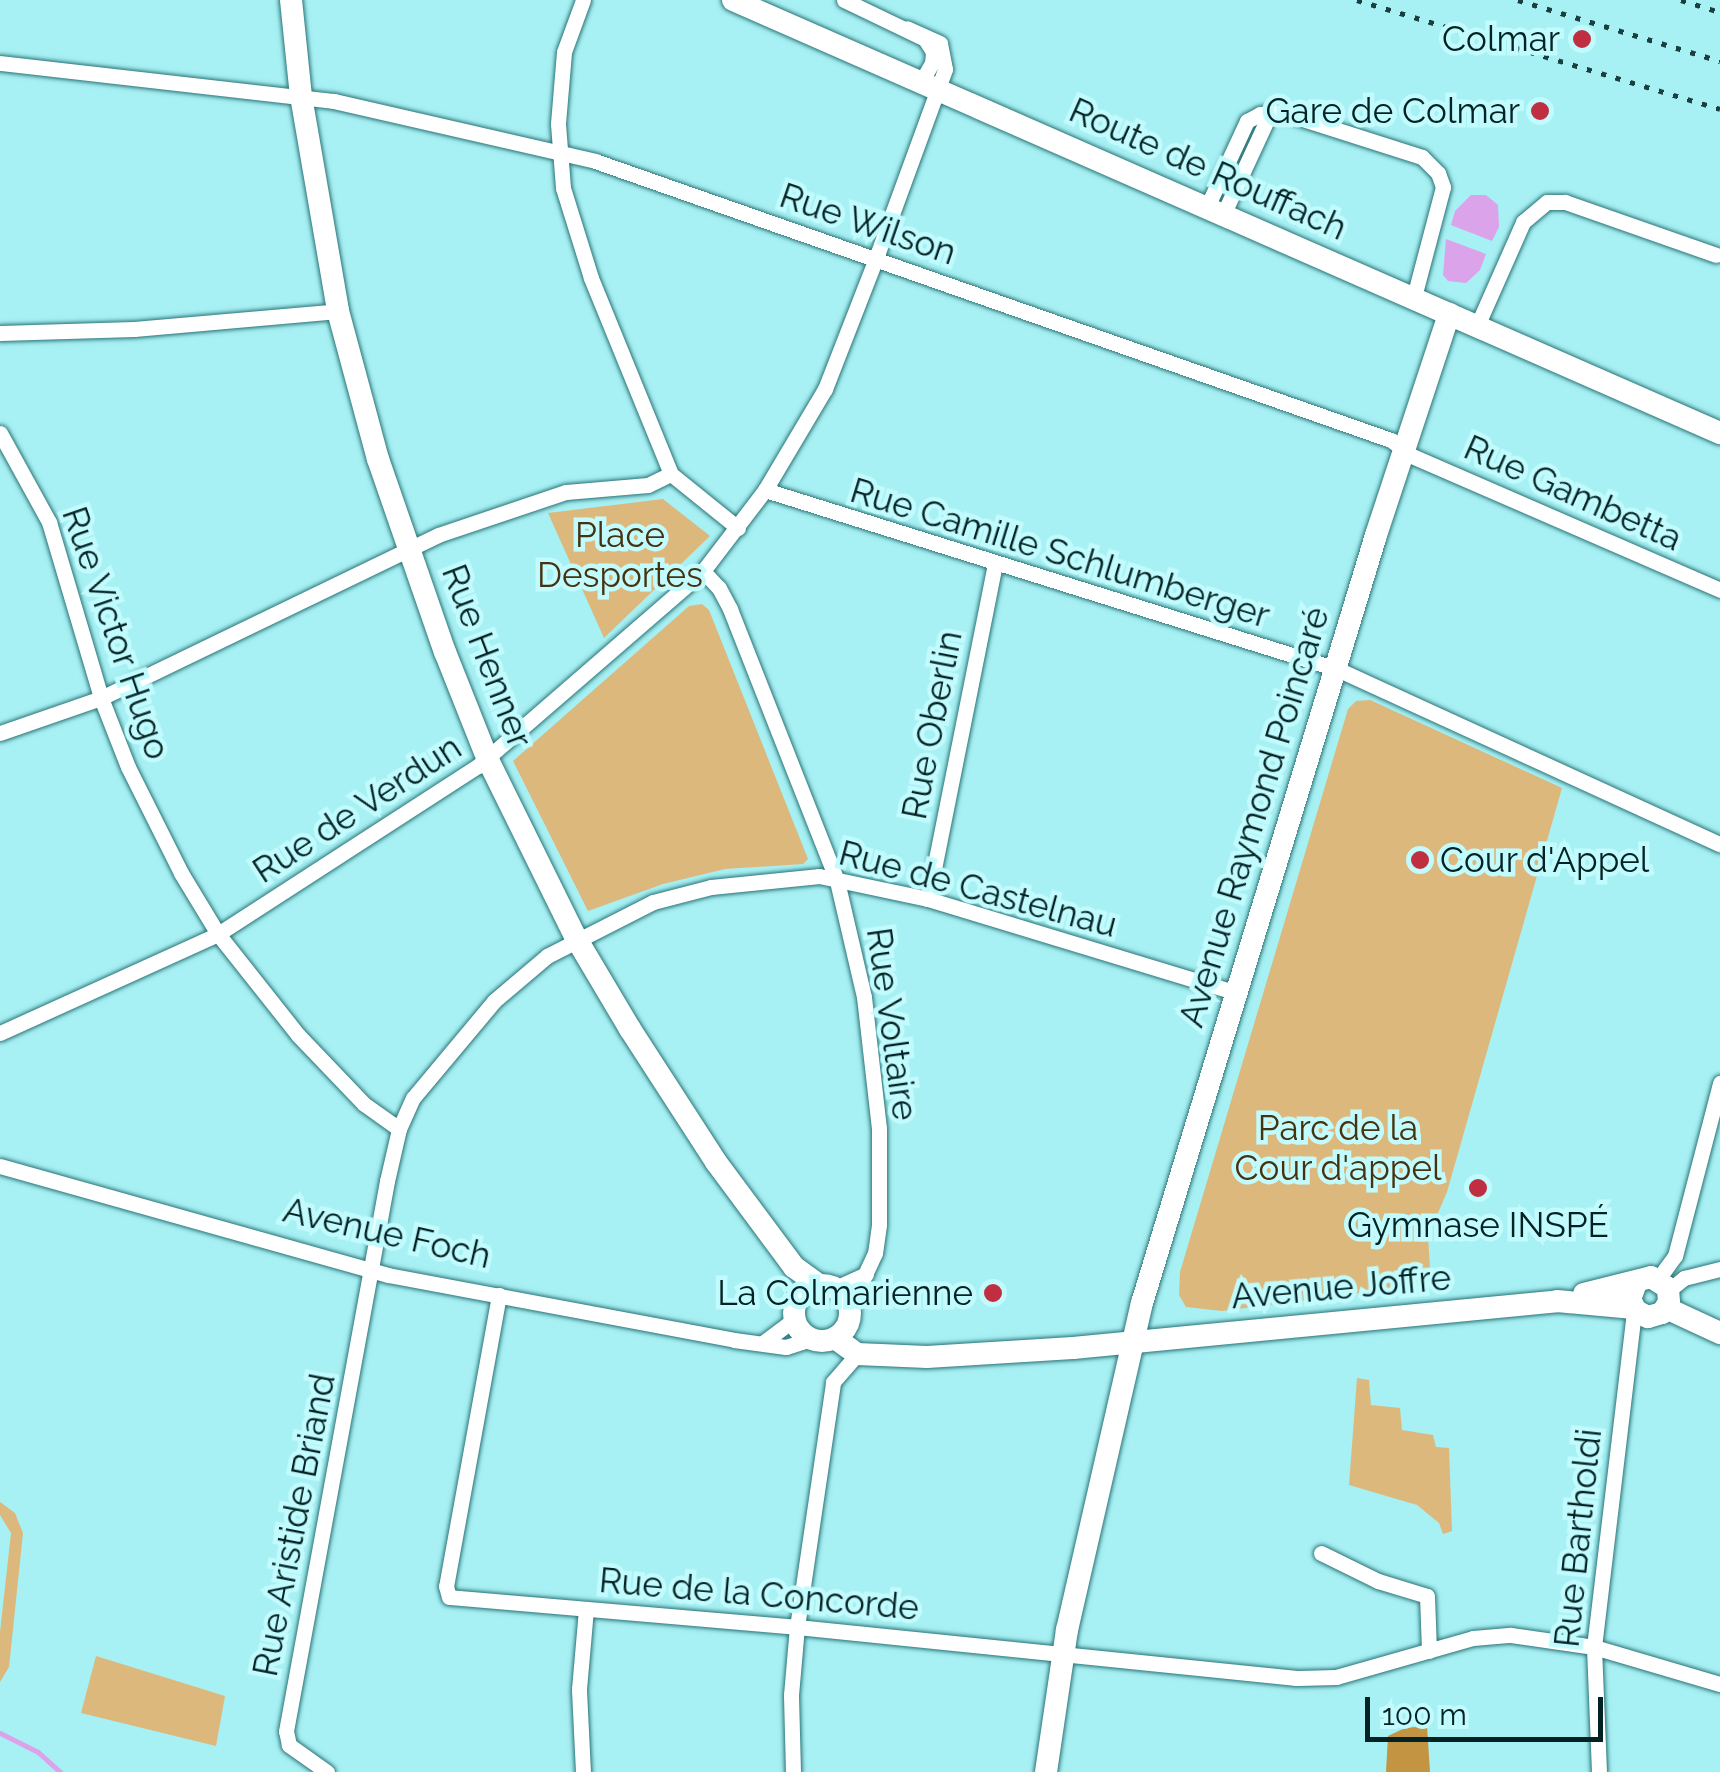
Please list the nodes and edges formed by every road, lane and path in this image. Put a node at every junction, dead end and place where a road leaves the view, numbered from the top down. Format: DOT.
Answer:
graph roads {
  1 [pos="291,0"];
  2 [pos="583,0"];
  3 [pos="733,0"];
  4 [pos="844,0"];
  5 [pos="0,63"];
  6 [pos="930,85"];
  7 [pos="301,96"];
  8 [pos="559,154"];
  9 [pos="1215,211"];
  10 [pos="1716,255"];
  11 [pos="876,258"];
  12 [pos="1414,297"];
  13 [pos="338,310"];
  14 [pos="1448,314"];
  15 [pos="1479,320"];
  16 [pos="0,333"];
  17 [pos="1720,420"];
  18 [pos="0,433"];
  19 [pos="1720,433"];
  20 [pos="1404,448"];
  21 [pos="671,474"];
  22 [pos="766,490"];
  23 [pos="738,528"];
  24 [pos="408,549"];
  25 [pos="995,564"];
  26 [pos="703,571"];
  27 [pos="1720,590"];
  28 [pos="1336,669"];
  29 [pos="101,698"];
  30 [pos="0,733"];
  31 [pos="488,760"];
  32 [pos="1720,844"];
  33 [pos="837,881"];
  34 [pos="928,899"];
  35 [pos="218,934"];
  36 [pos="576,938"];
  37 [pos="1237,993"];
  38 [pos="0,1032"];
  39 [pos="1720,1083"];
  40 [pos="400,1129"];
  41 [pos="0,1166"];
  42 [pos="370,1269"];
  43 [pos="1720,1269"];
  44 [pos="866,1274"];
  45 [pos="1657,1290"];
  46 [pos="499,1294"];
  47 [pos="812,1297"];
  48 [pos="1557,1301"];
  49 [pos="1636,1311"];
  50 [pos="844,1323"];
  51 [pos="1720,1333"];
  52 [pos="810,1339"];
  53 [pos="1132,1341"];
  54 [pos="764,1342"];
  55 [pos="866,1354"];
  56 [pos="1321,1553"];
  57 [pos="586,1608"];
  58 [pos="797,1626"];
  59 [pos="1594,1646"];
  60 [pos="1429,1650"];
  61 [pos="1063,1653"];
  62 [pos="1720,1684"];
  63 [pos="328,1772"];
  64 [pos="583,1772"];
  65 [pos="793,1772"];
  66 [pos="1046,1772"];
  67 [pos="1599,1772"];
  1 -- 7 [label="street, Rue Henner"];
  2 -- 8 [label="street"];
  3 -- 6 [label="street, Route de Rouffach"];
  4 -- 6 [label="street"];
  5 -- 7 [label="street, Rue Wilson"];
  6 -- 9 [label="street, Route de Rouffach"];
  6 -- 11 [label="street, Rue de Verdun"];
  7 -- 8 [label="street, Rue Wilson"];
  7 -- 13 [label="street, Rue Henner"];
  8 -- 11 [label="street, Rue Wilson"];
  8 -- 21 [label="street"];
  9 -- 12 [label="street, Route de Rouffach"];
  9 -- 12 [label="street"];
  10 -- 15 [label="street"];
  11 -- 20 [label="street, Rue Wilson"];
  11 -- 22 [label="street, Rue de Verdun"];
  12 -- 14 [label="street, Route de Rouffach"];
  13 -- 16 [label="street"];
  13 -- 24 [label="street, Rue Henner"];
  14 -- 15 [label="street, Route de Rouffach"];
  14 -- 20 [label="street, Avenue Raymond Poincaré"];
  15 -- 17 [label="street"];
  15 -- 19 [label="street"];
  18 -- 29 [label="street, Rue Victor Hugo"];
  20 -- 27 [label="street, Rue Gambetta"];
  20 -- 28 [label="street, Avenue Raymond Poincaré"];
  21 -- 23 [label="street"];
  21 -- 24 [label="street"];
  22 -- 23 [label="street, Rue de Verdun"];
  22 -- 25 [label="street, Rue Camille Schlumberger"];
  23 -- 26 [label="street, Rue de Verdun"];
  24 -- 29 [label="street"];
  24 -- 31 [label="street, Rue Henner"];
  25 -- 28 [label="street, Rue Camille Schlumberger"];
  25 -- 34 [label="street, Rue Oberlin"];
  26 -- 31 [label="street, Rue de Verdun"];
  26 -- 33 [label="street, Rue Voltaire"];
  28 -- 32 [label="street, Rue Camille Schlumberger"];
  28 -- 37 [label="street, Avenue Raymond Poincaré"];
  29 -- 30 [label="street"];
  29 -- 35 [label="street, Rue Victor Hugo"];
  31 -- 35 [label="street, Rue de Verdun"];
  31 -- 36 [label="street, Rue Henner"];
  33 -- 34 [label="street, Rue de Castelnau"];
  33 -- 36 [label="street, Rue de Castelnau"];
  33 -- 44 [label="street, Rue Voltaire"];
  34 -- 37 [label="street, Rue de Castelnau"];
  35 -- 38 [label="street, Rue de Verdun"];
  35 -- 40 [label="street, Rue Victor Hugo"];
  36 -- 40 [label="street, Rue de Castelnau"];
  36 -- 47 [label="street, Rue Henner"];
  37 -- 53 [label="street, Avenue Raymond Poincaré"];
  39 -- 45 [label="street"];
  40 -- 42 [label="street, Rue de Castelnau"];
  41 -- 42 [label="street, Avenue Foch"];
  42 -- 46 [label="street, Avenue Foch"];
  42 -- 63 [label="street, Rue Aristide Briand"];
  43 -- 45 [label="street"];
  44 -- 47 [label="street"];
  44 -- 50 [label="street, Rue Voltaire"];
  45 -- 48 [label="street, Avenue Joffre"];
  45 -- 49 [label="street, Avenue Joffre"];
  45 -- 49 [label="street"];
  45 -- 51 [label="street"];
  46 -- 54 [label="street, Avenue Foch"];
  46 -- 57 [label="street, Rue de la Concorde"];
  47 -- 50 [label="street"];
  47 -- 52 [label="street"];
  47 -- 54 [label="street"];
  48 -- 49 [label="street, Avenue Joffre"];
  48 -- 53 [label="street, Avenue Joffre"];
  49 -- 59 [label="street, Rue Bartholdi"];
  50 -- 52 [label="street"];
  50 -- 55 [label="street"];
  52 -- 54 [label="street, Avenue Foch"];
  53 -- 55 [label="street"];
  53 -- 61 [label="street, Avenue Raymond Poincaré"];
  55 -- 58 [label="street"];
  56 -- 60 [label="street"];
  57 -- 58 [label="street, Rue de la Concorde"];
  57 -- 64 [label="street"];
  58 -- 61 [label="street, Rue de la Concorde"];
  58 -- 65 [label="street"];
  59 -- 60 [label="street, Rue de la Concorde"];
  59 -- 62 [label="street, Rue de la Concorde"];
  59 -- 67 [label="street, Rue Bartholdi"];
  60 -- 61 [label="street, Rue de la Concorde"];
  61 -- 66 [label="street, Avenue Raymond Poincaré"];
}
